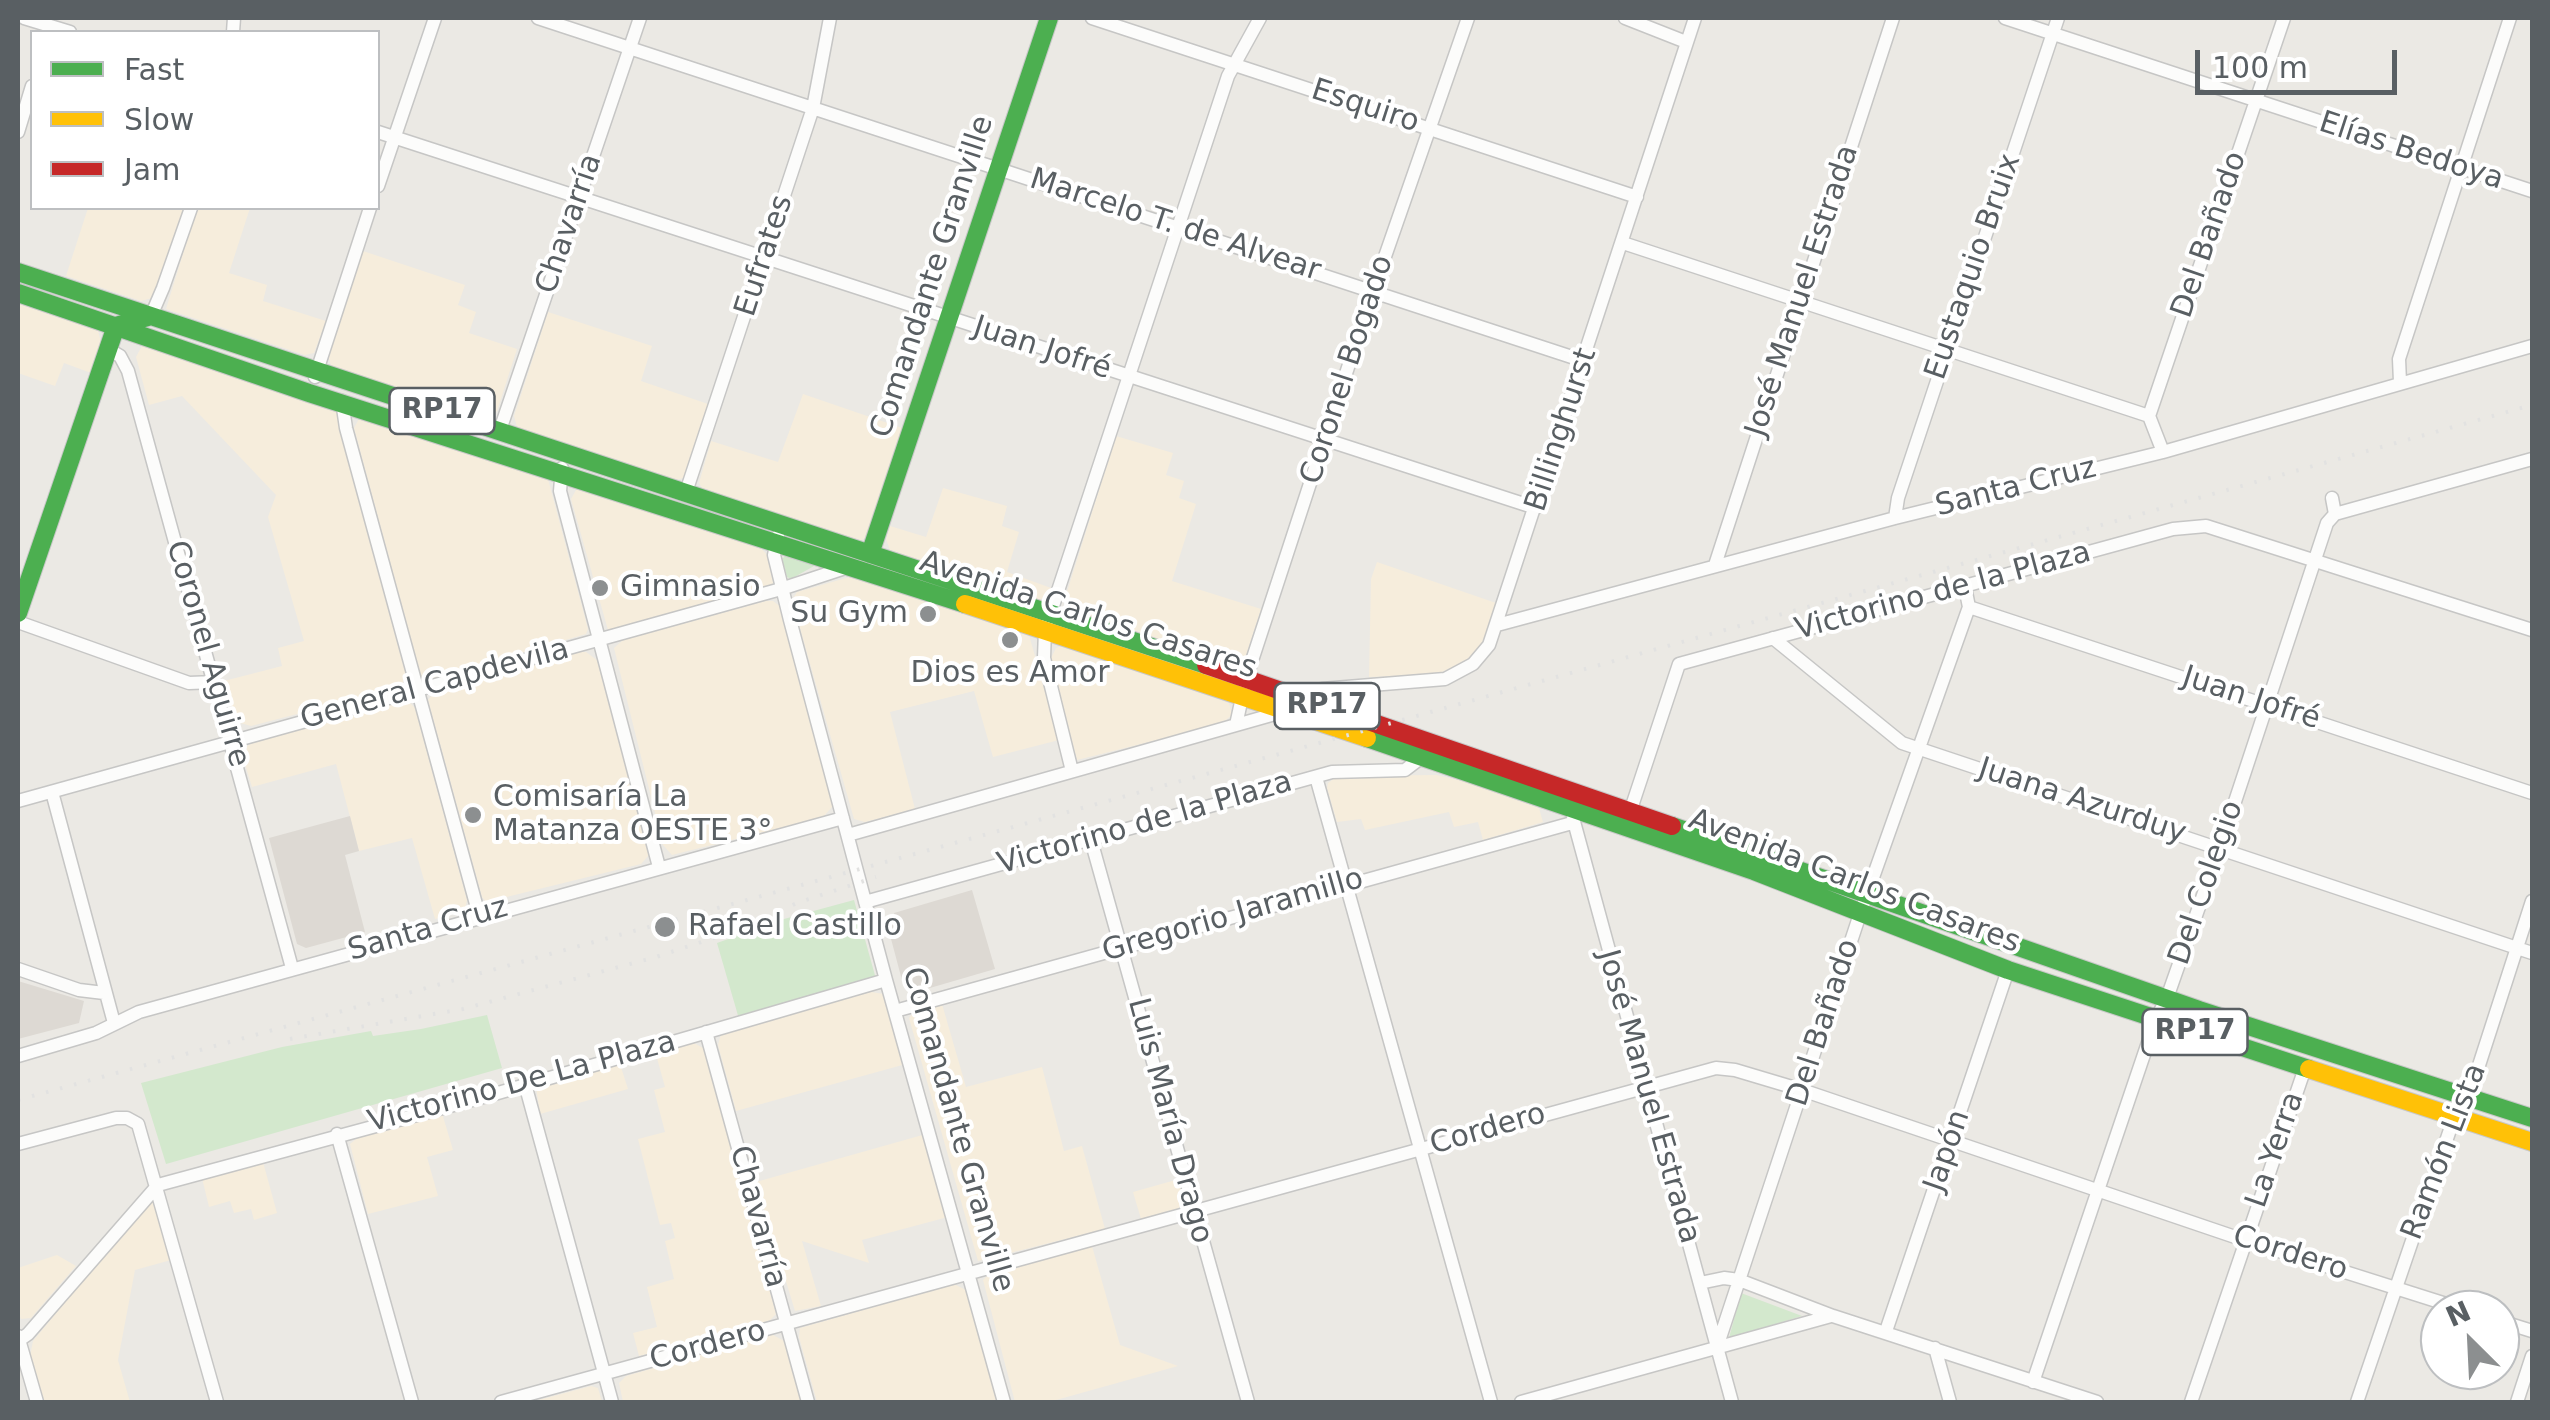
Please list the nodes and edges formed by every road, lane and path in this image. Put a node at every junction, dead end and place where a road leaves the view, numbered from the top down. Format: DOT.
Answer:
graph roads {
  1 [pos="24,18"];
  2 [pos="434,18"];
  3 [pos="538,18"];
  4 [pos="640,18"];
  5 [pos="830,18"];
  6 [pos="1049,18"];
  7 [pos="1092,18"];
  8 [pos="1260,18"];
  9 [pos="1468,18"];
  10 [pos="1625,18"];
  11 [pos="1695,18"];
  12 [pos="1893,18"];
  13 [pos="2004,18"];
  14 [pos="2058,18"];
  15 [pos="2284,18"];
  16 [pos="2510,18"];
  17 [pos="52,26"];
  18 [pos="2053,34"];
  19 [pos="1686,42"];
  20 [pos="631,48"];
  21 [pos="1233,64"];
  22 [pos="30,93"];
  23 [pos="2256,101"];
  24 [pos="813,108"];
  25 [pos="1429,128"];
  26 [pos="18,132"];
  27 [pos="380,133"];
  28 [pos="394,137"];
  29 [pos="998,168"];
  30 [pos="2463,168"];
  31 [pos="380,180"];
  32 [pos="2532,192"];
  33 [pos="1637,197"];
  34 [pos="578,198"];
  35 [pos="189,210"];
  36 [pos="369,210"];
  37 [pos="1177,227"];
  38 [pos="1623,243"];
  39 [pos="766,257"];
  40 [pos="18,272"];
  41 [pos="1373,291"];
  42 [pos="18,294"];
  43 [pos="1799,302"];
  44 [pos="151,316"];
  45 [pos="949,319"];
  46 [pos="116,326"];
  47 [pos="2532,346"];
  48 [pos="108,349"];
  49 [pos="1946,350"];
  50 [pos="1584,361"];
  51 [pos="316,371"];
  52 [pos="1130,378"];
  53 [pos="349,382"];
  54 [pos="2400,382"];
  55 [pos="310,393"];
  56 [pos="341,404"];
  57 [pos="2148,416"];
  58 [pos="500,430"];
  59 [pos="1325,441"];
  60 [pos="2162,452"];
  61 [pos="2532,459"];
  62 [pos="564,462"];
  63 [pos="686,492"];
  64 [pos="2332,498"];
  65 [pos="1536,508"];
  66 [pos="2335,514"];
  67 [pos="1895,518"];
  68 [pos="780,533"];
  69 [pos="870,554"];
  70 [pos="2314,559"];
  71 [pos="850,566"];
  72 [pos="1715,566"];
  73 [pos="1965,587"];
  74 [pos="781,588"];
  75 [pos="1968,606"];
  76 [pos="18,613"];
  77 [pos="18,622"];
  78 [pos="1048,622"];
  79 [pos="1497,626"];
  80 [pos="2532,630"];
  81 [pos="1774,638"];
  82 [pos="598,640"];
  83 [pos="215,682"];
  84 [pos="1244,687"];
  85 [pos="418,690"];
  86 [pos="1297,695"];
  87 [pos="2267,704"];
  88 [pos="1282,712"];
  89 [pos="1236,725"];
  90 [pos="232,741"];
  91 [pos="1917,748"];
  92 [pos="1422,757"];
  93 [pos="1072,771"];
  94 [pos="1316,777"];
  95 [pos="52,792"];
  96 [pos="2532,792"];
  97 [pos="18,801"];
  98 [pos="1575,807"];
  99 [pos="843,818"];
  100 [pos="1628,818"];
  101 [pos="848,834"];
  102 [pos="1091,840"];
  103 [pos="2220,847"];
  104 [pos="659,867"];
  105 [pos="1344,884"];
  106 [pos="1868,895"];
  107 [pos="2532,901"];
  108 [pos="866,902"];
  109 [pos="1860,914"];
  110 [pos="479,916"];
  111 [pos="1122,947"];
  112 [pos="2518,948"];
  113 [pos="2532,953"];
  114 [pos="292,968"];
  115 [pos="18,969"];
  116 [pos="2008,970"];
  117 [pos="886,980"];
  118 [pos="104,993"];
  119 [pos="2168,998"];
  120 [pos="895,1011"];
  121 [pos="2156,1019"];
  122 [pos="114,1022"];
  123 [pos="706,1032"];
  124 [pos="18,1056"];
  125 [pos="2305,1068"];
  126 [pos="525,1084"];
  127 [pos="1645,1086"];
  128 [pos="1802,1090"];
  129 [pos="2468,1097"];
  130 [pos="2455,1115"];
  131 [pos="2532,1118"];
  132 [pos="337,1134"];
  133 [pos="1951,1141"];
  134 [pos="2532,1142"];
  135 [pos="18,1144"];
  136 [pos="1420,1149"];
  137 [pos="158,1185"];
  138 [pos="2100,1190"];
  139 [pos="1194,1213"];
  140 [pos="2244,1240"];
  141 [pos="969,1274"];
  142 [pos="1739,1280"];
  143 [pos="1700,1283"];
  144 [pos="2394,1288"];
  145 [pos="2420,1296"];
  146 [pos="1832,1316"];
  147 [pos="786,1324"];
  148 [pos="1886,1331"];
  149 [pos="18,1338"];
  150 [pos="1717,1348"];
  151 [pos="1934,1348"];
  152 [pos="2532,1356"];
  153 [pos="604,1374"];
  154 [pos="2033,1382"];
  155 [pos="37,1402"];
  156 [pos="217,1402"];
  157 [pos="412,1402"];
  158 [pos="502,1402"];
  159 [pos="612,1402"];
  160 [pos="808,1402"];
  161 [pos="1004,1402"];
  162 [pos="1248,1402"];
  163 [pos="1491,1402"];
  164 [pos="1521,1402"];
  165 [pos="1732,1402"];
  166 [pos="1950,1402"];
  167 [pos="2097,1402"];
  168 [pos="2191,1402"];
  169 [pos="2357,1402"];
  170 [pos="2517,1402"];
  1 -- 17 [label="street"];
  2 -- 28 [label="street"];
  3 -- 20 [label="street, Marcelo T. de Alvear"];
  4 -- 20 [label="street, Chavarría"];
  5 -- 24 [label="street, Eufrates"];
  6 -- 29 [label="main road, Comandante Granville"];
  7 -- 21 [label="street, Esquiro"];
  8 -- 21 [label="street"];
  9 -- 25 [label="street, Coronel Bogado"];
  10 -- 19 [label="street"];
  11 -- 19 [label="street, Billinghurst"];
  12 -- 43 [label="street, José Manuel Estrada"];
  13 -- 18 [label="street, Elías Bedoya"];
  14 -- 18 [label="street, Eustaquio Bruix"];
  15 -- 23 [label="street, Del Bañado"];
  16 -- 30 [label="street"];
  18 -- 23 [label="street, Elías Bedoya"];
  18 -- 49 [label="street, Eustaquio Bruix"];
  19 -- 33 [label="street, Billinghurst"];
  20 -- 24 [label="street, Marcelo T. de Alvear"];
  20 -- 34 [label="street, Chavarría"];
  21 -- 25 [label="street, Esquiro"];
  21 -- 37 [label="street"];
  22 -- 26 [label="street"];
  23 -- 30 [label="street, Elías Bedoya"];
  23 -- 57 [label="street, Del Bañado"];
  24 -- 29 [label="street, Marcelo T. de Alvear"];
  24 -- 39 [label="street, Eufrates"];
  25 -- 33 [label="street, Esquiro"];
  25 -- 41 [label="street, Coronel Bogado"];
  27 -- 28 [label="street, Juan Jofré"];
  28 -- 31 [label="street"];
  28 -- 34 [label="street, Juan Jofré"];
  29 -- 37 [label="street, Marcelo T. de Alvear"];
  29 -- 45 [label="main road, Comandante Granville"];
  30 -- 32 [label="street, Elías Bedoya"];
  30 -- 54 [label="street"];
  33 -- 38 [label="street, Billinghurst"];
  34 -- 39 [label="street, Juan Jofré"];
  34 -- 58 [label="street, Chavarría"];
  35 -- 44 [label="street"];
  36 -- 51 [label="street"];
  37 -- 41 [label="street, Marcelo T. de Alvear"];
  37 -- 52 [label="street"];
  38 -- 43 [label="street"];
  38 -- 50 [label="street, Billinghurst"];
  39 -- 45 [label="street, Juan Jofré"];
  39 -- 63 [label="street, Eufrates"];
  40 -- 44 [label="main road, Avenida Carlos Casares / RP17"];
  41 -- 50 [label="street, Marcelo T. de Alvear"];
  41 -- 59 [label="street, Coronel Bogado"];
  42 -- 46 [label="main road, Avenida Carlos Casares / RP17"];
  43 -- 49 [label="street"];
  43 -- 72 [label="street, José Manuel Estrada"];
  44 -- 46 [label="main road"];
  44 -- 51 [label="main road, Avenida Carlos Casares / RP17"];
  45 -- 52 [label="street, Juan Jofré"];
  45 -- 69 [label="main road, Comandante Granville"];
  46 -- 48 [label="main road"];
  46 -- 55 [label="main road, Avenida Carlos Casares / RP17"];
  47 -- 54 [label="street, Santa Cruz"];
  48 -- 76 [label="main road"];
  48 -- 83 [label="street, Coronel Aguirre"];
  49 -- 57 [label="street"];
  49 -- 67 [label="street, Eustaquio Bruix"];
  50 -- 65 [label="street, Billinghurst"];
  51 -- 53 [label="main road, Avenida Carlos Casares / RP17"];
  51 -- 55 [label="street"];
  52 -- 59 [label="street, Juan Jofré"];
  52 -- 78 [label="street"];
  53 -- 56 [label="street"];
  53 -- 58 [label="main road, Avenida Carlos Casares / RP17"];
  54 -- 60 [label="street, Santa Cruz"];
  55 -- 56 [label="main road, Avenida Carlos Casares / RP17"];
  56 -- 62 [label="main road, Avenida Carlos Casares / RP17"];
  56 -- 85 [label="street"];
  57 -- 60 [label="street"];
  58 -- 62 [label="main road, Avenida Carlos Casares / RP17"];
  59 -- 65 [label="street, Juan Jofré"];
  59 -- 84 [label="street, Coronel Bogado"];
  60 -- 67 [label="street, Santa Cruz"];
  61 -- 66 [label="street"];
  62 -- 63 [label="main road, Avenida Carlos Casares / RP17"];
  62 -- 68 [label="main road, Avenida Carlos Casares / RP17"];
  62 -- 82 [label="street"];
  63 -- 68 [label="main road, Avenida Carlos Casares / RP17"];
  64 -- 66 [label="street"];
  65 -- 79 [label="street, Billinghurst"];
  66 -- 70 [label="street, Del Colegio"];
  67 -- 72 [label="street, Santa Cruz"];
  68 -- 69 [label="main road, Avenida Carlos Casares / RP17"];
  68 -- 71 [label="main road, Avenida Carlos Casares / RP17"];
  68 -- 74 [label="street, Comandante Granville"];
  69 -- 78 [label="main road, Avenida Carlos Casares / RP17"];
  70 -- 73 [label="street, Victorino de la Plaza"];
  70 -- 80 [label="street"];
  70 -- 87 [label="street, Del Colegio"];
  71 -- 74 [label="street, General Capdevila"];
  71 -- 78 [label="main road, Avenida Carlos Casares / RP17"];
  72 -- 79 [label="street, Santa Cruz"];
  73 -- 75 [label="street, Del Bañado"];
  73 -- 81 [label="street, Victorino de la Plaza"];
  74 -- 82 [label="street, General Capdevila"];
  74 -- 99 [label="street, Comandante Granville"];
  75 -- 87 [label="street, Juan Jofré"];
  75 -- 91 [label="street, Del Bañado"];
  77 -- 83 [label="street"];
  78 -- 84 [label="main road, Avenida Carlos Casares / RP17"];
  78 -- 93 [label="street"];
  79 -- 86 [label="street, Billinghurst"];
  81 -- 91 [label="street, Juana Azurduy"];
  81 -- 100 [label="street, Victorino de la Plaza"];
  82 -- 85 [label="street, General Capdevila"];
  82 -- 104 [label="street"];
  83 -- 90 [label="street, Coronel Aguirre"];
  84 -- 86 [label="main road, Avenida Carlos Casares / RP17"];
  84 -- 88 [label="main road, Avenida Carlos Casares / RP17"];
  84 -- 89 [label="street, Coronel Bogado"];
  85 -- 90 [label="street, General Capdevila"];
  85 -- 110 [label="street"];
  86 -- 98 [label="main road, Avenida Carlos Casares / RP17"];
  87 -- 96 [label="street, Juan Jofré"];
  87 -- 103 [label="street, Del Colegio"];
  88 -- 89 [label="street"];
  88 -- 92 [label="main road, Avenida Carlos Casares / RP17"];
  89 -- 93 [label="street"];
  90 -- 95 [label="street, General Capdevila"];
  90 -- 114 [label="street, Coronel Aguirre"];
  91 -- 103 [label="street, Juana Azurduy"];
  91 -- 106 [label="street, Del Bañado"];
  92 -- 94 [label="street, Victorino de la Plaza"];
  92 -- 98 [label="main road, Avenida Carlos Casares / RP17"];
  93 -- 101 [label="street"];
  94 -- 102 [label="street, Victorino de la Plaza"];
  94 -- 105 [label="street"];
  95 -- 97 [label="street, General Capdevila"];
  95 -- 118 [label="street"];
  98 -- 100 [label="main road, Avenida Carlos Casares / RP17"];
  98 -- 105 [label="street, Gregorio Jaramillo"];
  98 -- 127 [label="street, José Manuel Estrada"];
  99 -- 101 [label="street, Comandante Granville"];
  99 -- 104 [label="street, Santa Cruz"];
  100 -- 106 [label="main road, Avenida Carlos Casares / RP17"];
  100 -- 109 [label="main road, Avenida Carlos Casares / RP17"];
  101 -- 108 [label="street, Comandante Granville"];
  102 -- 108 [label="street, Victorino de la Plaza"];
  102 -- 111 [label="street, Luis María Drago"];
  103 -- 112 [label="street, Juana Azurduy"];
  103 -- 119 [label="street, Del Colegio"];
  104 -- 110 [label="street, Santa Cruz"];
  105 -- 111 [label="street, Gregorio Jaramillo"];
  105 -- 136 [label="street"];
  106 -- 109 [label="street, Del Bañado"];
  106 -- 119 [label="main road, Avenida Carlos Casares / RP17"];
  107 -- 112 [label="street, Ramón Lista"];
  108 -- 117 [label="street, Comandante Granville"];
  109 -- 116 [label="main road, Avenida Carlos Casares / RP17"];
  109 -- 128 [label="street, Del Bañado"];
  110 -- 114 [label="street, Santa Cruz"];
  111 -- 120 [label="street, Gregorio Jaramillo"];
  111 -- 139 [label="street, Luis María Drago"];
  112 -- 113 [label="street, Juana Azurduy"];
  112 -- 129 [label="street, Ramón Lista"];
  114 -- 122 [label="street, Santa Cruz"];
  115 -- 118 [label="street"];
  116 -- 121 [label="main road, Avenida Carlos Casares / RP17"];
  116 -- 133 [label="street, Japón"];
  117 -- 120 [label="street, Comandante Granville"];
  117 -- 123 [label="street, Victorino De La Plaza"];
  118 -- 122 [label="street"];
  119 -- 121 [label="street, Del Colegio"];
  119 -- 129 [label="main road, Avenida Carlos Casares / RP17"];
  120 -- 141 [label="street, Comandante Granville"];
  121 -- 125 [label="main road, Avenida Carlos Casares / RP17"];
  121 -- 138 [label="street, Del Colegio"];
  122 -- 124 [label="street, Santa Cruz"];
  123 -- 126 [label="street, Victorino De La Plaza"];
  123 -- 147 [label="street, Chavarría"];
  125 -- 130 [label="main road, Avenida Carlos Casares / RP17"];
  125 -- 140 [label="street, La Yerra"];
  126 -- 132 [label="street, Victorino De La Plaza"];
  126 -- 153 [label="street"];
  127 -- 128 [label="street, Cordero"];
  127 -- 136 [label="street, Cordero"];
  127 -- 143 [label="street, José Manuel Estrada"];
  128 -- 133 [label="street, Cordero"];
  128 -- 142 [label="street, Del Bañado"];
  129 -- 130 [label="street, Ramón Lista"];
  129 -- 131 [label="main road, Avenida Carlos Casares / RP17"];
  130 -- 134 [label="main road, Avenida Carlos Casares / RP17"];
  130 -- 144 [label="street, Ramón Lista"];
  132 -- 137 [label="street, Victorino De La Plaza"];
  132 -- 157 [label="street"];
  133 -- 138 [label="street, Cordero"];
  133 -- 148 [label="street, Japón"];
  135 -- 137 [label="street"];
  136 -- 139 [label="street, Cordero"];
  136 -- 163 [label="street"];
  137 -- 149 [label="street"];
  137 -- 156 [label="street"];
  138 -- 140 [label="street, Cordero"];
  138 -- 154 [label="street, Del Colegio"];
  139 -- 141 [label="street, Cordero"];
  139 -- 162 [label="street, Luis María Drago"];
  140 -- 144 [label="street, Cordero"];
  140 -- 168 [label="street, La Yerra"];
  141 -- 147 [label="street, Cordero"];
  141 -- 161 [label="street, Comandante Granville"];
  142 -- 143 [label="street"];
  142 -- 146 [label="street"];
  142 -- 150 [label="street, Del Bañado"];
  143 -- 150 [label="street, José Manuel Estrada"];
  144 -- 145 [label="street, Cordero"];
  144 -- 169 [label="street, Ramón Lista"];
  146 -- 148 [label="street"];
  146 -- 150 [label="street"];
  147 -- 153 [label="street, Cordero"];
  147 -- 160 [label="street, Chavarría"];
  148 -- 151 [label="street"];
  149 -- 155 [label="street"];
  150 -- 164 [label="street"];
  150 -- 165 [label="street, José Manuel Estrada"];
  151 -- 154 [label="street"];
  151 -- 166 [label="street"];
  152 -- 170 [label="street"];
  153 -- 158 [label="street, Cordero"];
  153 -- 159 [label="street"];
  154 -- 167 [label="street"];
}
